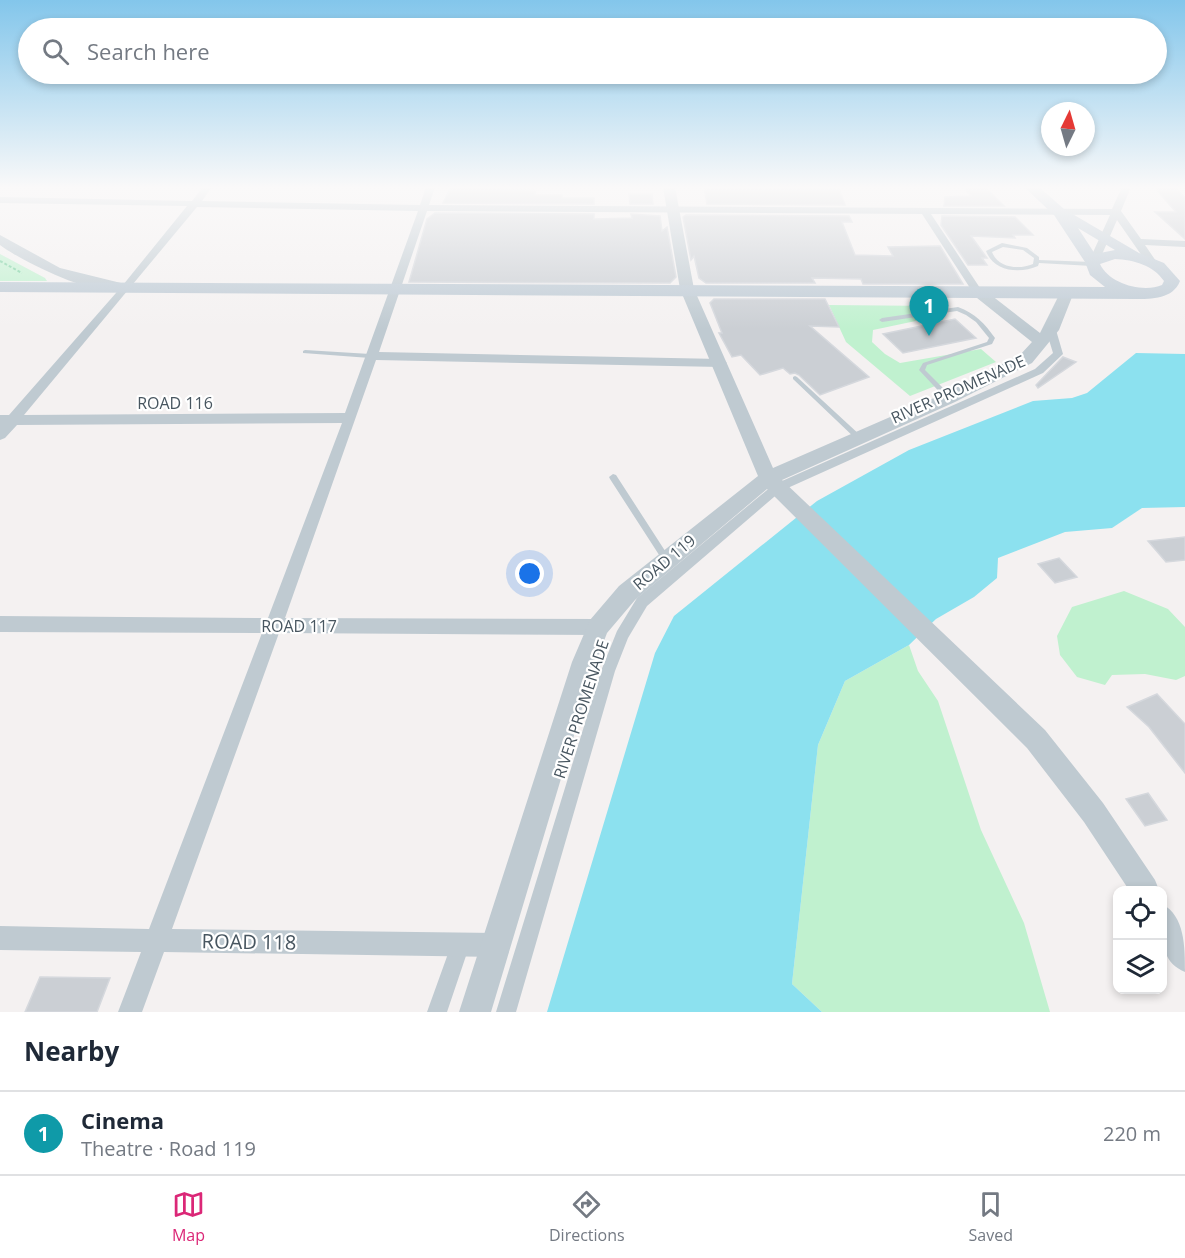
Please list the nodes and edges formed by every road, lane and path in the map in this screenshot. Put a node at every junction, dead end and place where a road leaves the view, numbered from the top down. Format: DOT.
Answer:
graph roads {
  1 [pos="170,234"];
  2 [pos="414,234"];
  3 [pos="677,234"];
  4 [pos="940,234"];
  5 [pos="1074,234"];
  6 [pos="1097,234"];
  7 [pos="1106,234"];
  8 [pos="1132,234"];
  9 [pos="1104,238"];
  10 [pos="0,239"];
  11 [pos="1137,242"];
  12 [pos="1185,244"];
  13 [pos="1038,261"];
  14 [pos="1093,263"];
  15 [pos="1153,264"];
  16 [pos="55,271"];
  17 [pos="1185,280"];
  18 [pos="0,287"];
  19 [pos="35,287"];
  20 [pos="127,287"];
  21 [pos="394,289"];
  22 [pos="687,289"];
  23 [pos="977,291"];
  24 [pos="1068,292"];
  25 [pos="1151,292"];
  26 [pos="1185,292"];
  27 [pos="882,320"];
  28 [pos="1046,336"];
  29 [pos="305,352"];
  30 [pos="370,356"];
  31 [pos="721,363"];
  32 [pos="795,378"];
  33 [pos="949,398"];
  34 [pos="350,418"];
  35 [pos="6,420"];
  36 [pos="0,435"];
  37 [pos="860,438"];
  38 [pos="613,477"];
  39 [pos="776,487"];
  40 [pos="666,560"];
  41 [pos="0,624"];
  42 [pos="272,626"];
  43 [pos="597,627"];
  44 [pos="1142,886"];
  45 [pos="1167,927"];
  46 [pos="0,938"];
  47 [pos="156,941"];
  48 [pos="460,944"];
  49 [pos="497,945"];
  50 [pos="1185,957"];
  51 [pos="130,1012"];
  52 [pos="437,1012"];
  53 [pos="475,1012"];
  54 [pos="506,1012"];
  1 -- 20 [label="street"];
  2 -- 21 [label="street"];
  3 -- 22 [label="street"];
  4 -- 23 [label="street"];
  5 -- 14 [label="main road"];
  6 -- 9 [label="main road"];
  7 -- 9 [label="street"];
  8 -- 11 [label="street"];
  9 -- 14 [label="street"];
  9 -- 15 [label="main road"];
  10 -- 16 [label="street"];
  11 -- 12 [label="street"];
  11 -- 15 [label="street"];
  13 -- 13 [label="lane"];
  13 -- 14 [label="lane"];
  14 -- 15 [label="main road"];
  14 -- 24 [label="main road"];
  14 -- 25 [label="main road"];
  15 -- 17 [label="main road"];
  15 -- 25 [label="main road"];
  16 -- 19 [label="main road"];
  16 -- 20 [label="street"];
  18 -- 19 [label="main road"];
  19 -- 20 [label="main road"];
  20 -- 21 [label="main road"];
  20 -- 35 [label="street"];
  21 -- 22 [label="main road"];
  21 -- 30 [label="street"];
  22 -- 23 [label="main road"];
  22 -- 31 [label="street"];
  23 -- 24 [label="main road"];
  23 -- 28 [label="street"];
  24 -- 25 [label="main road"];
  24 -- 28 [label="street, ROAD 119"];
  25 -- 26 [label="main road"];
  27 -- 33 [label="lane"];
  28 -- 33 [label="street, ROAD 119"];
  28 -- 39 [label="street, RIVER PROMENADE"];
  29 -- 30 [label="lane"];
  30 -- 31 [label="street"];
  30 -- 34 [label="street"];
  31 -- 39 [label="street"];
  32 -- 37 [label="lane"];
  33 -- 37 [label="street, ROAD 119"];
  34 -- 35 [label="street, ROAD 116"];
  34 -- 42 [label="street"];
  35 -- 36 [label="street"];
  37 -- 39 [label="street, ROAD 119"];
  38 -- 40 [label="lane"];
  39 -- 40 [label="street, ROAD 119"];
  39 -- 44 [label="street"];
  39 -- 54 [label="street, RIVER PROMENADE"];
  40 -- 43 [label="street, ROAD 119"];
  41 -- 42 [label="street, ROAD 117"];
  42 -- 43 [label="street, ROAD 117"];
  42 -- 47 [label="street"];
  43 -- 49 [label="street, ROAD 119"];
  45 -- 50 [label="street"];
  46 -- 47 [label="street, ROAD 118"];
  47 -- 48 [label="street, ROAD 118"];
  47 -- 51 [label="street"];
  48 -- 49 [label="street, ROAD 118"];
  48 -- 52 [label="street"];
  49 -- 53 [label="street, ROAD 119"];
}
